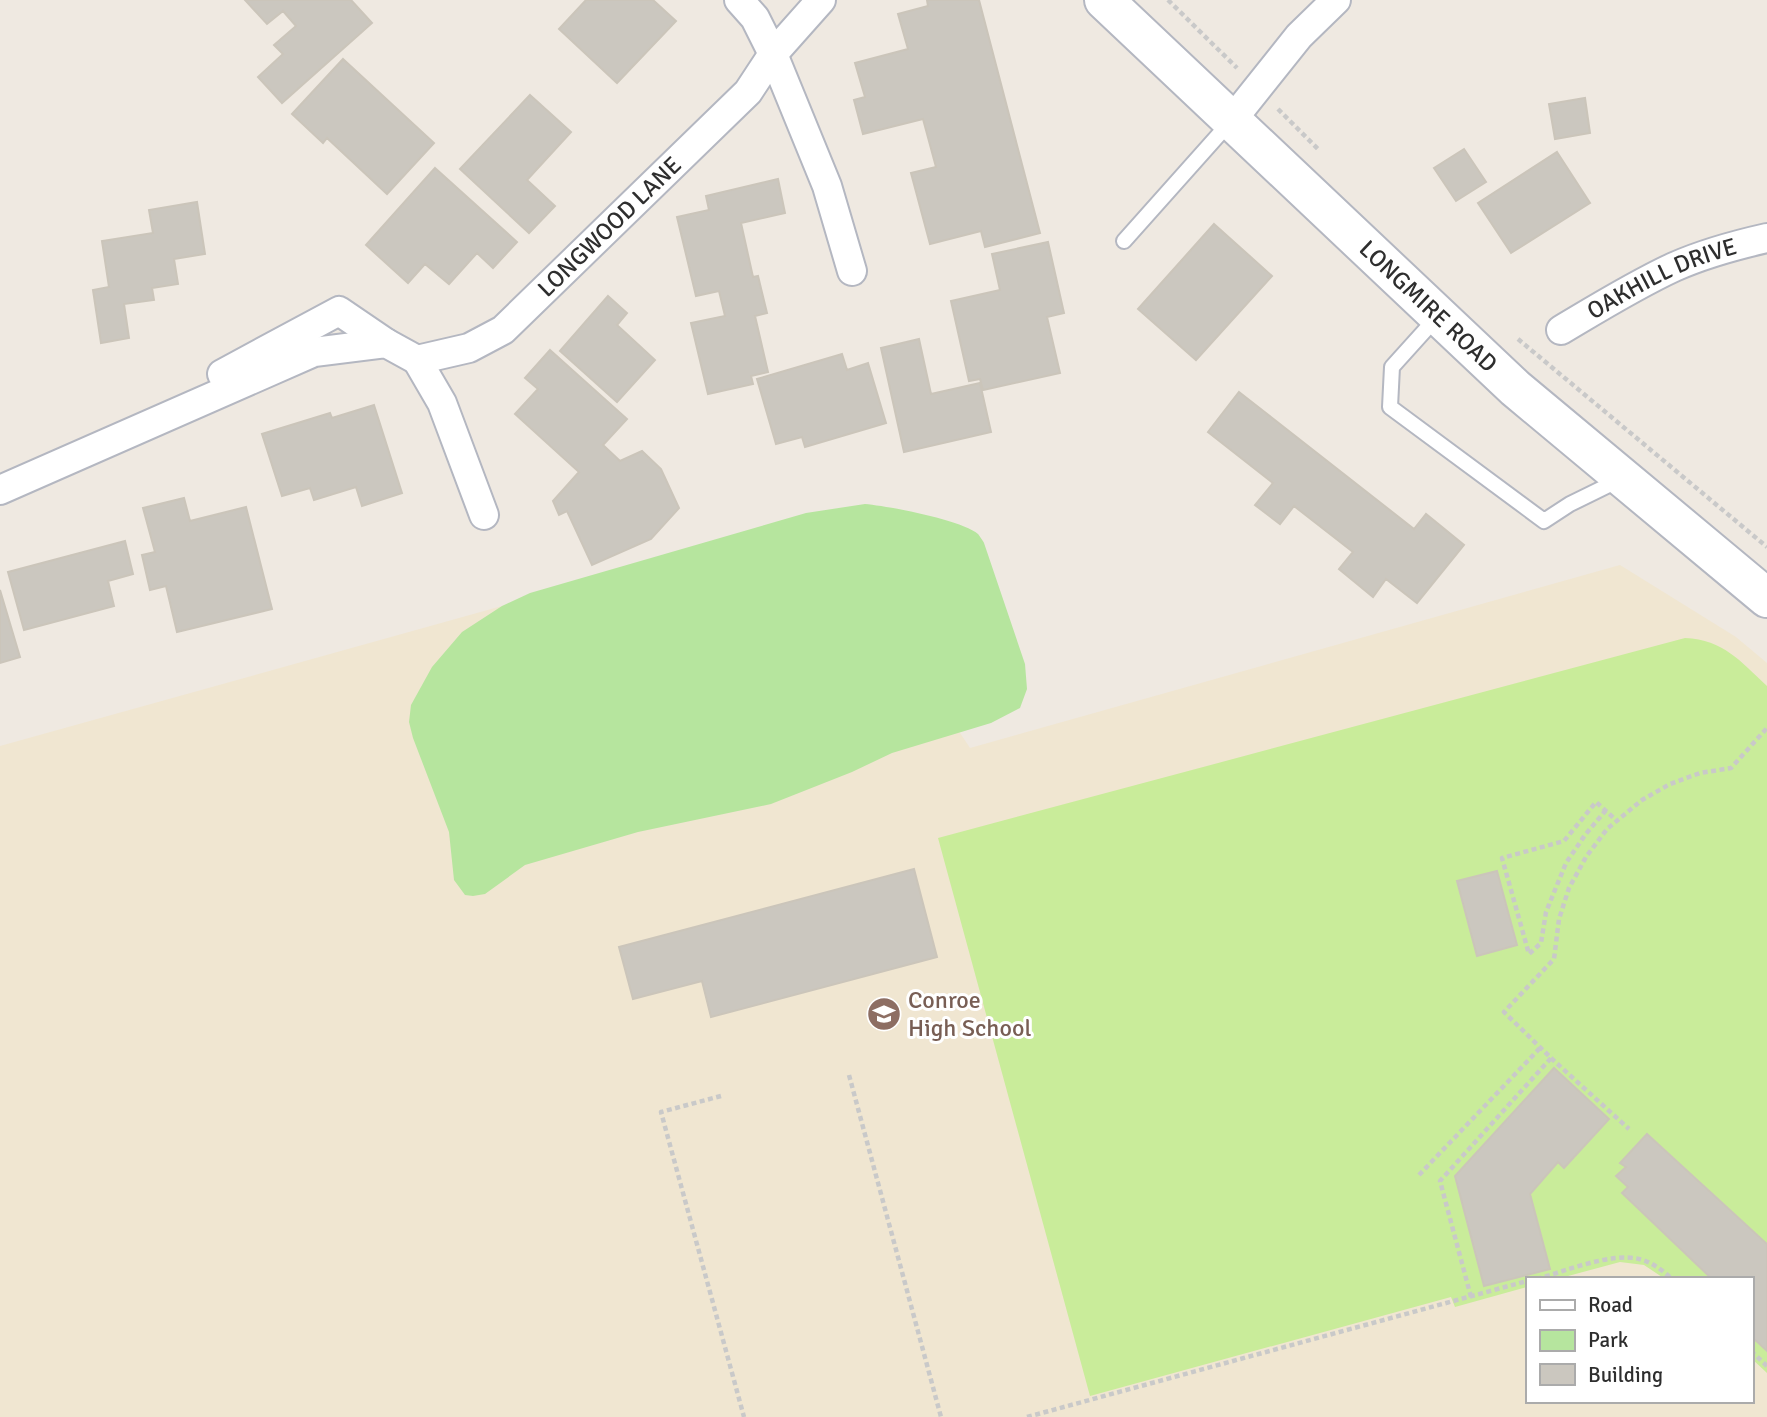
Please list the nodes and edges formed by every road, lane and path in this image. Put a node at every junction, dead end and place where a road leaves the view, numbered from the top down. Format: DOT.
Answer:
graph roads {
  1 [pos="739,0"];
  2 [pos="821,0"];
  3 [pos="1104,0"];
  4 [pos="1168,0"];
  5 [pos="1336,0"];
  6 [pos="774,54"];
  7 [pos="1256,88"];
  8 [pos="1231,120"];
  9 [pos="1322,153"];
  10 [pos="1767,238"];
  11 [pos="1124,241"];
  12 [pos="852,271"];
  13 [pos="1438,316"];
  14 [pos="1561,330"];
  15 [pos="1515,336"];
  16 [pos="386,343"];
  17 [pos="417,360"];
  18 [pos="48,468"];
  19 [pos="1623,478"];
  20 [pos="0,490"];
  21 [pos="484,515"];
  22 [pos="1767,547"];
  23 [pos="1767,598"];
  24 [pos="1767,728"];
  25 [pos="1606,810"];
  26 [pos="1616,820"];
  27 [pos="1540,1048"];
  28 [pos="1551,1058"];
  29 [pos="849,1075"];
  30 [pos="721,1096"];
  31 [pos="1629,1129"];
  32 [pos="1419,1175"];
  33 [pos="1544,1277"];
  34 [pos="1669,1277"];
  35 [pos="1526,1281"];
  36 [pos="1471,1297"];
  37 [pos="1753,1353"];
  38 [pos="1767,1366"];
  39 [pos="744,1417"];
  40 [pos="941,1417"];
  41 [pos="1027,1417"];
  1 -- 6 [label="street"];
  2 -- 6 [label="street, LONGWOOD LANE"];
  3 -- 8 [label="main road, LONGMIRE ROAD"];
  4 -- 7 [label="path"];
  5 -- 7 [label="street"];
  6 -- 12 [label="street"];
  6 -- 17 [label="street, LONGWOOD LANE"];
  7 -- 8 [label="street"];
  7 -- 9 [label="path"];
  8 -- 11 [label="lane"];
  8 -- 13 [label="main road, LONGMIRE ROAD"];
  10 -- 14 [label="street, OAKHILL DRIVE"];
  13 -- 19 [label="main road, LONGMIRE ROAD"];
  13 -- 19 [label="lane"];
  15 -- 22 [label="path"];
  16 -- 17 [label="street"];
  16 -- 18 [label="street"];
  16 -- 18 [label="street"];
  17 -- 21 [label="street"];
  18 -- 20 [label="street"];
  19 -- 23 [label="main road, LONGMIRE ROAD"];
  24 -- 26 [label="path"];
  25 -- 25 [label="path"];
  25 -- 26 [label="path"];
  26 -- 27 [label="path"];
  27 -- 28 [label="path"];
  27 -- 32 [label="path"];
  28 -- 31 [label="path"];
  28 -- 36 [label="path"];
  29 -- 40 [label="path"];
  30 -- 39 [label="path"];
  33 -- 34 [label="path"];
  35 -- 36 [label="path"];
  36 -- 41 [label="path"];
  37 -- 38 [label="path"];
}
